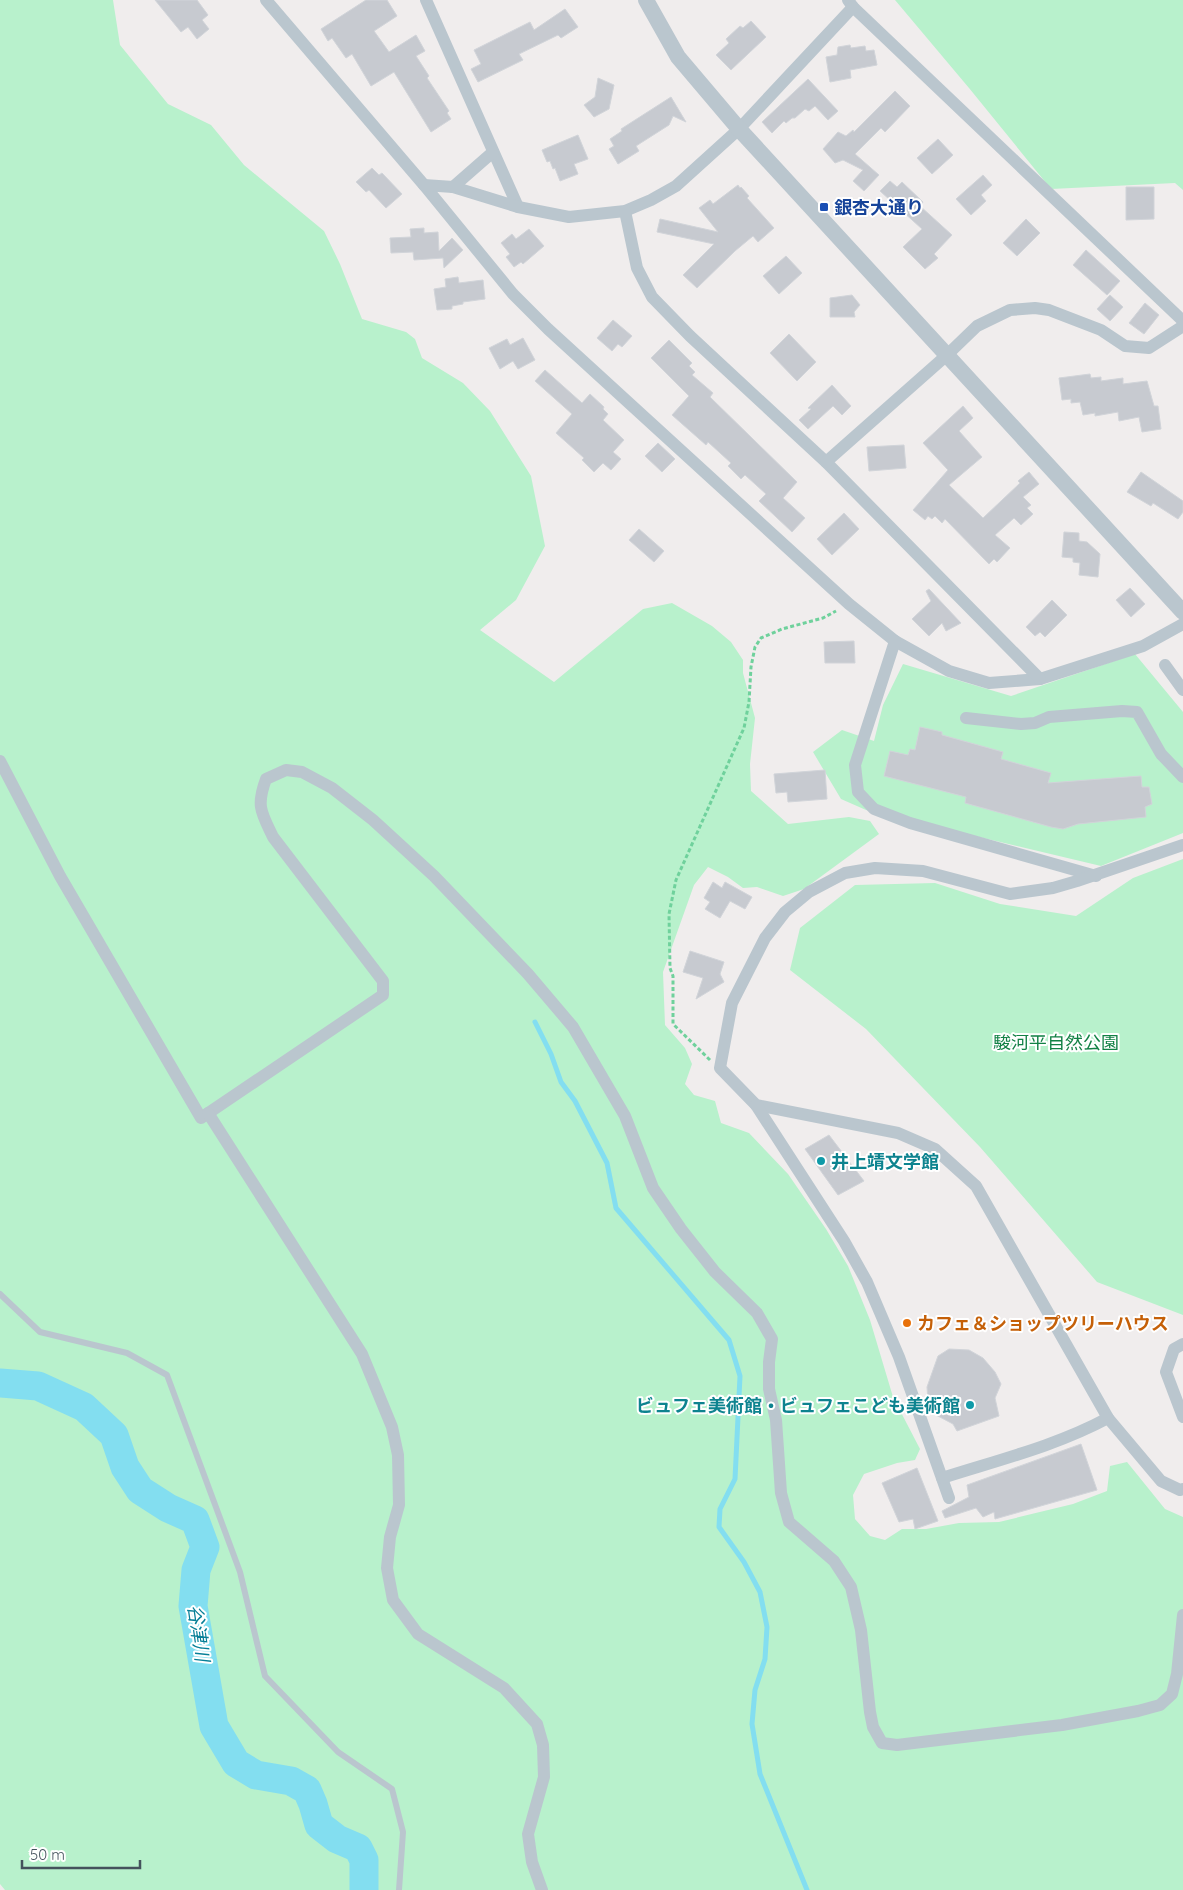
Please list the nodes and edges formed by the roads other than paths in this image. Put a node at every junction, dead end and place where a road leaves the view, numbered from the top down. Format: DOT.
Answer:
graph roads {
  1 [pos="266,0"];
  2 [pos="426,0"];
  3 [pos="646,0"];
  4 [pos="851,4"];
  5 [pos="739,129"];
  6 [pos="493,152"];
  7 [pos="424,185"];
  8 [pos="453,187"];
  9 [pos="518,207"];
  10 [pos="624,211"];
  11 [pos="1183,320"];
  12 [pos="1183,326"];
  13 [pos="947,355"];
  14 [pos="826,462"];
  15 [pos="1183,612"];
  16 [pos="1183,624"];
  17 [pos="895,641"];
  18 [pos="1165,665"];
  19 [pos="1040,679"];
  20 [pos="1183,690"];
  21 [pos="966,718"];
  22 [pos="0,761"];
  23 [pos="1183,777"];
  24 [pos="1183,845"];
  25 [pos="1096,876"];
  26 [pos="756,1105"];
  27 [pos="208,1113"];
  28 [pos="0,1294"];
  29 [pos="1183,1344"];
  30 [pos="1183,1417"];
  31 [pos="1108,1418"];
  32 [pos="942,1478"];
  33 [pos="1182,1493"];
  34 [pos="949,1498"];
  35 [pos="1183,1615"];
  36 [pos="399,1890"];
  37 [pos="542,1890"];
  1 -- 7 [label="street"];
  2 -- 6 [label="street"];
  3 -- 5 [label="street"];
  4 -- 5 [label="street"];
  4 -- 11 [label="street"];
  5 -- 10 [label="street"];
  5 -- 13 [label="street"];
  6 -- 8 [label="street"];
  6 -- 9 [label="street"];
  7 -- 8 [label="street"];
  7 -- 17 [label="street"];
  8 -- 9 [label="street"];
  9 -- 10 [label="street"];
  10 -- 14 [label="street"];
  12 -- 13 [label="street"];
  13 -- 14 [label="street"];
  13 -- 15 [label="street"];
  14 -- 19 [label="street"];
  16 -- 19 [label="street"];
  17 -- 19 [label="street"];
  17 -- 25 [label="street"];
  18 -- 20 [label="street"];
  21 -- 23 [label="street"];
  22 -- 27 [label="street"];
  24 -- 25 [label="street"];
  25 -- 26 [label="street"];
  26 -- 31 [label="street"];
  26 -- 32 [label="street"];
  27 -- 35 [label="street"];
  27 -- 37 [label="street"];
  28 -- 36 [label="lane"];
  29 -- 30 [label="street"];
  31 -- 32 [label="street"];
  31 -- 33 [label="street"];
  32 -- 34 [label="street"];
}
